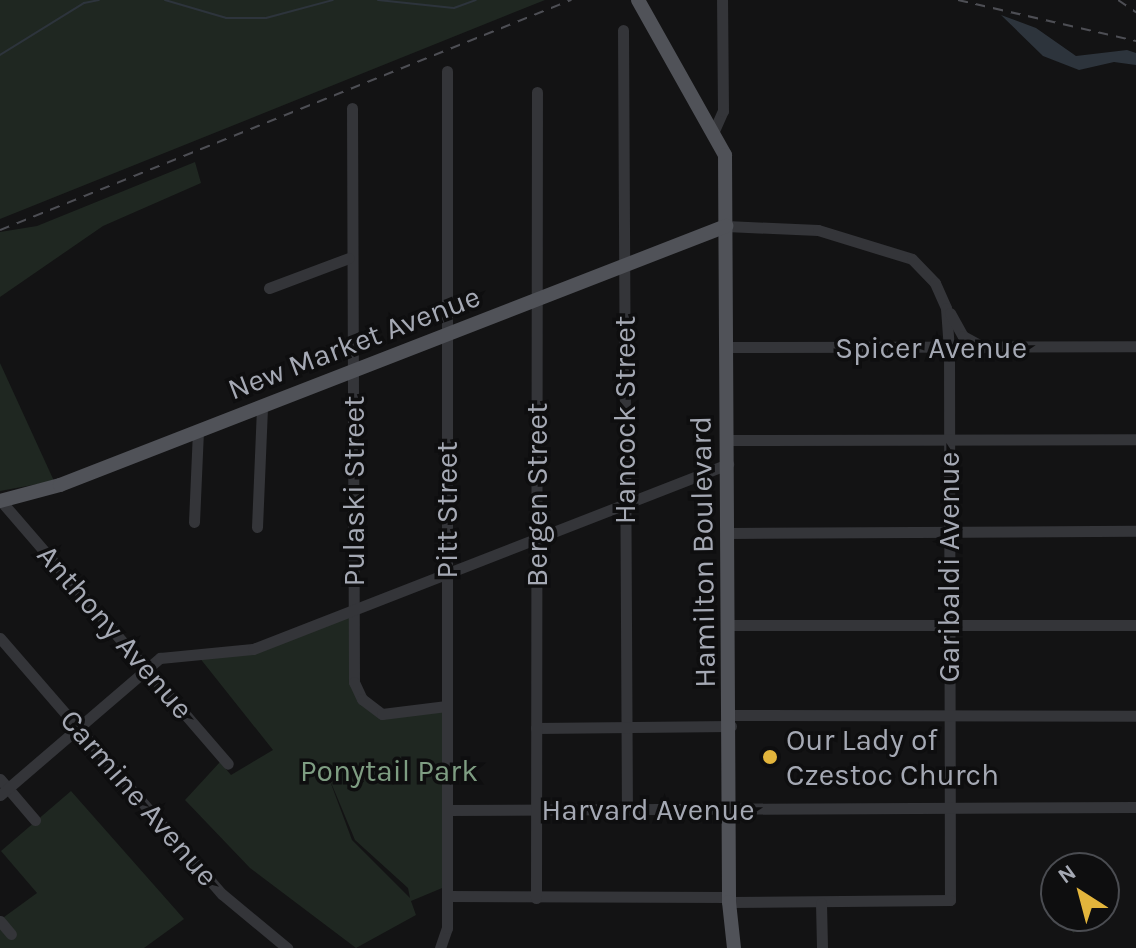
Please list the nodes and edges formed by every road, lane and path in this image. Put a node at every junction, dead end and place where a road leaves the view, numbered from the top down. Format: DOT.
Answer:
graph roads {
  1 [pos="638,0"];
  2 [pos="722,0"];
  3 [pos="623,30"];
  4 [pos="447,71"];
  5 [pos="537,92"];
  6 [pos="352,108"];
  7 [pos="713,133"];
  8 [pos="726,226"];
  9 [pos="349,258"];
  10 [pos="624,265"];
  11 [pos="269,288"];
  12 [pos="537,299"];
  13 [pos="946,308"];
  14 [pos="447,334"];
  15 [pos="1136,346"];
  16 [pos="727,347"];
  17 [pos="988,349"];
  18 [pos="949,350"];
  19 [pos="353,371"];
  20 [pos="262,407"];
  21 [pos="198,432"];
  22 [pos="1136,439"];
  23 [pos="728,440"];
  24 [pos="949,443"];
  25 [pos="728,464"];
  26 [pos="1,501"];
  27 [pos="626,505"];
  28 [pos="194,522"];
  29 [pos="257,527"];
  30 [pos="1136,531"];
  31 [pos="729,533"];
  32 [pos="948,534"];
  33 [pos="538,538"];
  34 [pos="447,573"];
  35 [pos="355,609"];
  36 [pos="950,624"];
  37 [pos="730,625"];
  38 [pos="1136,625"];
  39 [pos="0,638"];
  40 [pos="146,668"];
  41 [pos="447,706"];
  42 [pos="1136,716"];
  43 [pos="949,717"];
  44 [pos="730,720"];
  45 [pos="627,726"];
  46 [pos="77,728"];
  47 [pos="536,728"];
  48 [pos="228,764"];
  49 [pos="3,787"];
  50 [pos="1136,807"];
  51 [pos="949,808"];
  52 [pos="447,810"];
  53 [pos="627,810"];
  54 [pos="729,810"];
  55 [pos="535,811"];
  56 [pos="35,820"];
  57 [pos="447,896"];
  58 [pos="536,898"];
  59 [pos="729,900"];
  60 [pos="821,903"];
  61 [pos="0,921"];
  62 [pos="11,934"];
  63 [pos="287,948"];
  64 [pos="440,948"];
  65 [pos="734,948"];
  66 [pos="822,948"];
  1 -- 7 [label="main road"];
  2 -- 7 [label="street"];
  3 -- 10 [label="street, Hancock Street"];
  4 -- 14 [label="street, Pitt Street"];
  5 -- 12 [label="street, Bergen Street"];
  6 -- 9 [label="street, Pulaski Street"];
  7 -- 8 [label="main road, Hamilton Boulevard"];
  8 -- 10 [label="main road, New Market Avenue"];
  8 -- 13 [label="street"];
  8 -- 16 [label="main road, Hamilton Boulevard"];
  9 -- 11 [label="street"];
  9 -- 19 [label="street, Pulaski Street"];
  10 -- 12 [label="main road, New Market Avenue"];
  10 -- 27 [label="street, Hancock Street"];
  12 -- 14 [label="main road, New Market Avenue"];
  12 -- 33 [label="street, Bergen Street"];
  13 -- 17 [label="street"];
  13 -- 18 [label="street, Garibaldi Avenue"];
  14 -- 19 [label="main road, New Market Avenue"];
  14 -- 34 [label="street, Pitt Street"];
  15 -- 17 [label="street, Spicer Avenue"];
  16 -- 18 [label="street, Spicer Avenue"];
  16 -- 23 [label="main road, Hamilton Boulevard"];
  17 -- 18 [label="street, Spicer Avenue"];
  18 -- 24 [label="street, Garibaldi Avenue"];
  19 -- 20 [label="main road, New Market Avenue"];
  19 -- 35 [label="street, Pulaski Street"];
  20 -- 21 [label="main road, New Market Avenue"];
  20 -- 29 [label="street"];
  21 -- 26 [label="main road, New Market Avenue"];
  21 -- 28 [label="street"];
  22 -- 24 [label="street"];
  23 -- 24 [label="street"];
  23 -- 25 [label="main road, Hamilton Boulevard"];
  24 -- 32 [label="street, Garibaldi Avenue"];
  25 -- 27 [label="street"];
  25 -- 31 [label="main road, Hamilton Boulevard"];
  26 -- 40 [label="street, Anthony Avenue"];
  27 -- 33 [label="street"];
  27 -- 45 [label="street, Hancock Street"];
  30 -- 32 [label="street"];
  31 -- 32 [label="street"];
  31 -- 37 [label="main road, Hamilton Boulevard"];
  32 -- 36 [label="street, Garibaldi Avenue"];
  33 -- 34 [label="street"];
  33 -- 47 [label="street, Bergen Street"];
  34 -- 35 [label="street"];
  34 -- 41 [label="street, Pitt Street"];
  35 -- 40 [label="street"];
  35 -- 41 [label="street, Pulaski Street"];
  36 -- 37 [label="street"];
  36 -- 38 [label="street"];
  36 -- 43 [label="street, Garibaldi Avenue"];
  37 -- 44 [label="main road, Hamilton Boulevard"];
  39 -- 46 [label="street, Carmine Avenue"];
  40 -- 46 [label="street"];
  40 -- 48 [label="street, Anthony Avenue"];
  41 -- 52 [label="street, Pitt Street"];
  42 -- 43 [label="street"];
  43 -- 44 [label="street"];
  43 -- 51 [label="street, Garibaldi Avenue"];
  44 -- 45 [label="street"];
  44 -- 54 [label="main road, Hamilton Boulevard"];
  45 -- 47 [label="street"];
  45 -- 53 [label="street, Hancock Street"];
  46 -- 49 [label="street"];
  46 -- 63 [label="street, Carmine Avenue"];
  47 -- 55 [label="street, Bergen Street"];
  49 -- 56 [label="street"];
  50 -- 51 [label="street, Harvard Avenue"];
  51 -- 54 [label="street, Harvard Avenue"];
  51 -- 60 [label="street, Garibaldi Avenue"];
  52 -- 55 [label="street, Harvard Avenue"];
  52 -- 57 [label="street, Pitt Street"];
  53 -- 54 [label="street, Harvard Avenue"];
  53 -- 55 [label="street, Harvard Avenue"];
  54 -- 59 [label="main road, Hamilton Boulevard"];
  55 -- 58 [label="street, Bergen Street"];
  57 -- 58 [label="street"];
  57 -- 64 [label="street, Pitt Street"];
  58 -- 59 [label="street"];
  59 -- 60 [label="street"];
  59 -- 65 [label="main road, Hamilton Boulevard"];
  60 -- 66 [label="street"];
  61 -- 62 [label="street"];
}
